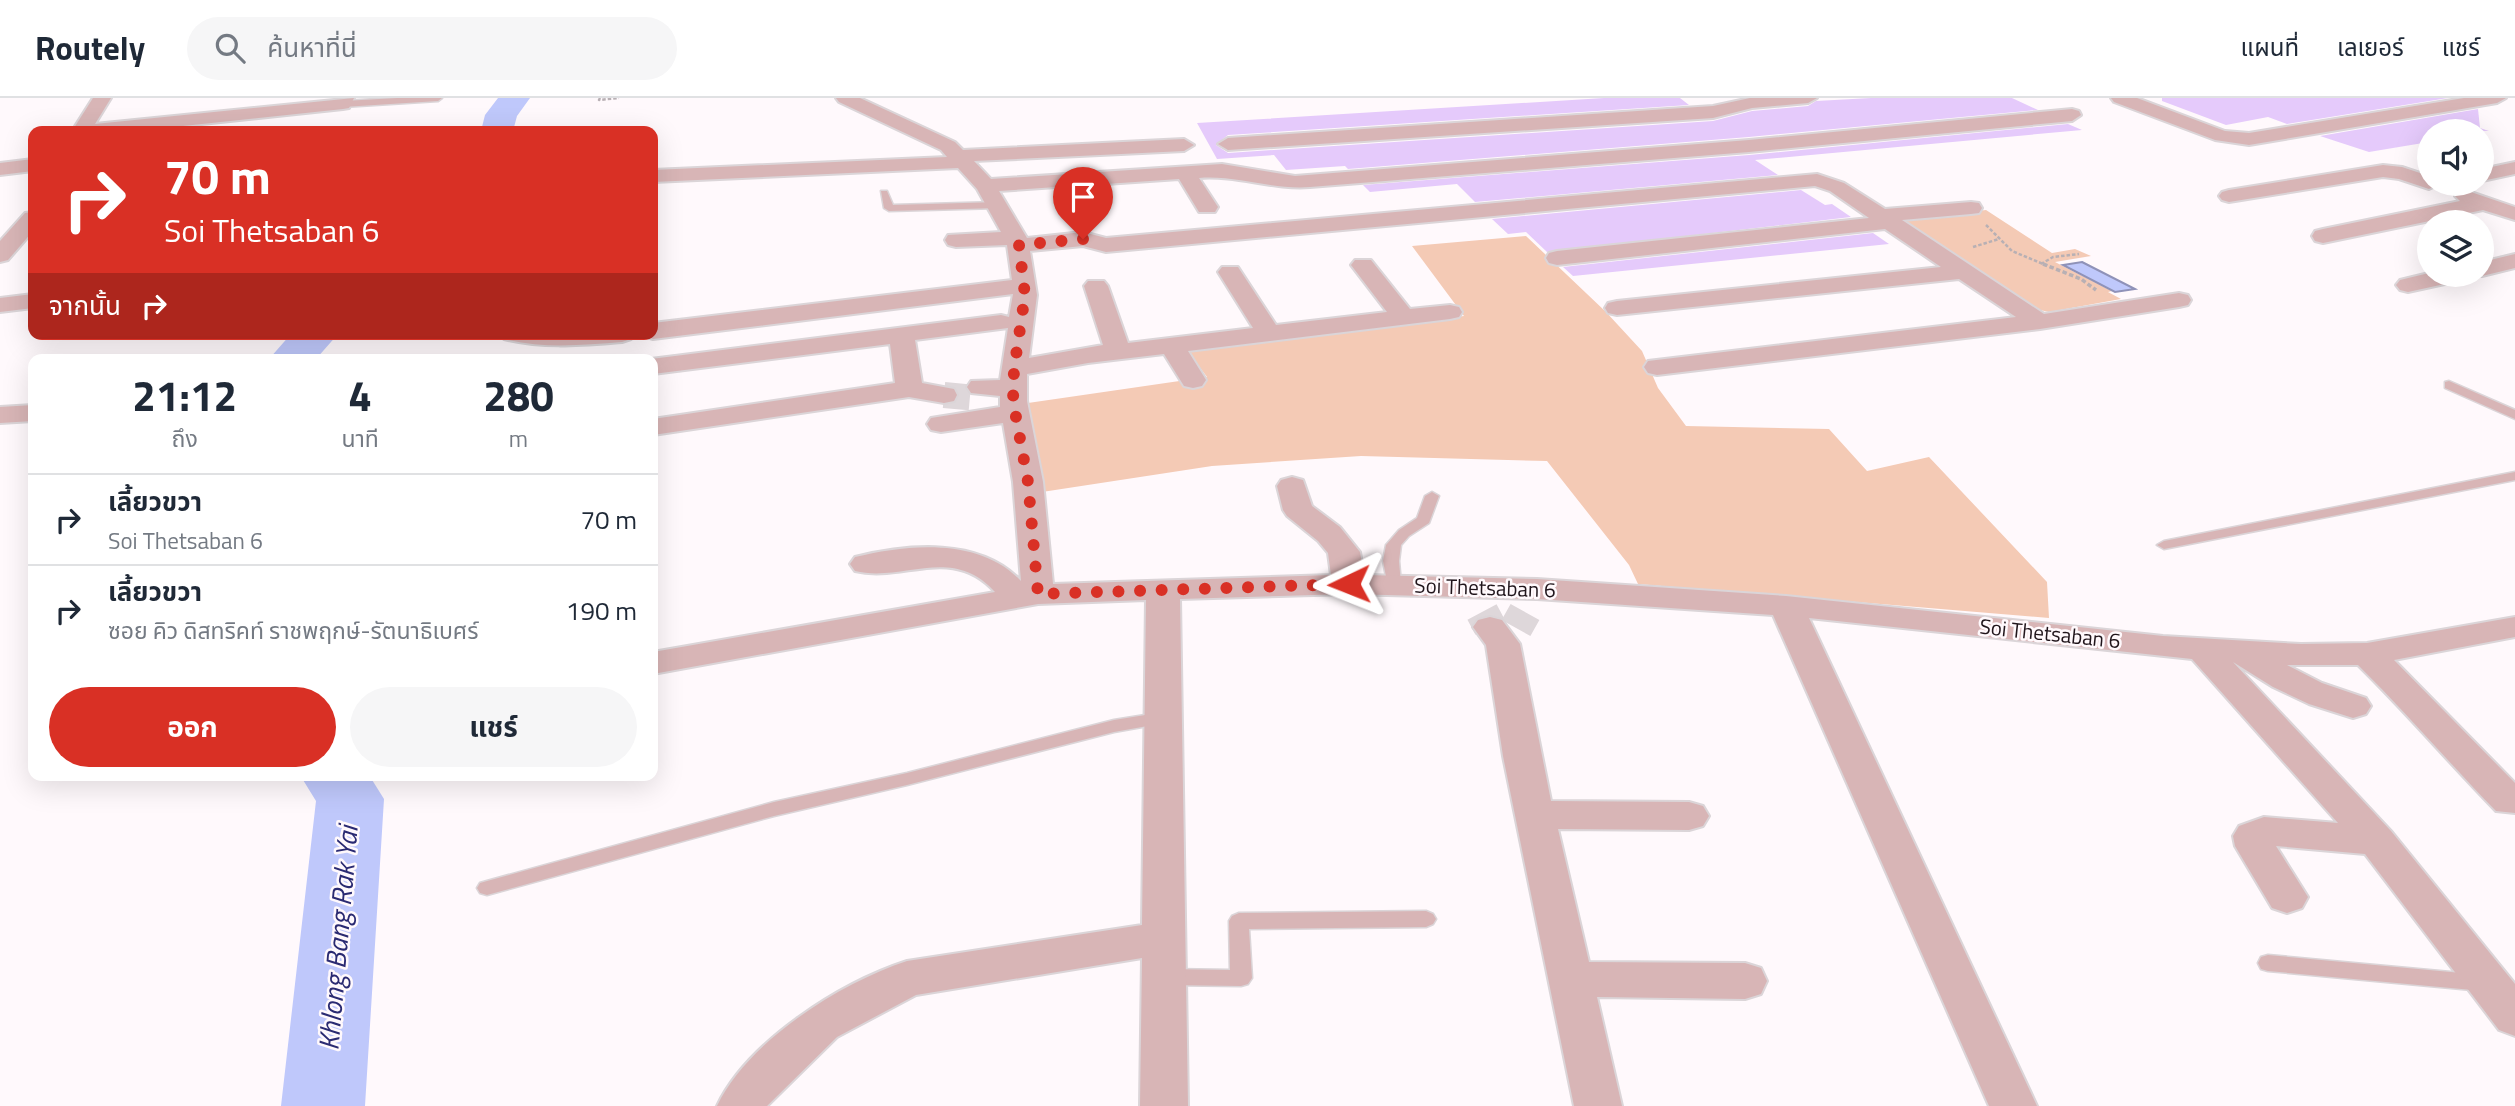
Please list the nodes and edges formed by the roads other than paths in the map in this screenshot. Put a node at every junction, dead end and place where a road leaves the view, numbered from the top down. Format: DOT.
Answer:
graph roads {
  1 [pos="102,98"];
  2 [pos="438,98"];
  3 [pos="845,98"];
  4 [pos="1808,98"];
  5 [pos="2497,98"];
  6 [pos="2129,99"];
  7 [pos="2043,100"];
  8 [pos="344,101"];
  9 [pos="86,126"];
  10 [pos="126,126"];
  11 [pos="1228,144"];
  12 [pos="1184,145"];
  13 [pos="1749,146"];
  14 [pos="961,159"];
  15 [pos="1772,162"];
  16 [pos="28,165"];
  17 [pos="2515,168"];
  18 [pos="0,169"];
  19 [pos="1185,172"];
  20 [pos="2494,172"];
  21 [pos="658,176"];
  22 [pos="2417,178"];
  23 [pos="1079,179"];
  24 [pos="884,194"];
  25 [pos="993,195"];
  26 [pos="2229,196"];
  27 [pos="2465,196"];
  28 [pos="2484,203"];
  29 [pos="1208,207"];
  30 [pos="1967,208"];
  31 [pos="2515,214"];
  32 [pos="1090,216"];
  33 [pos="1884,219"];
  34 [pos="28,228"];
  35 [pos="2323,236"];
  36 [pos="956,240"];
  37 [pos="0,255"];
  38 [pos="1021,257"];
  39 [pos="1557,258"];
  40 [pos="1965,260"];
  41 [pos="2515,261"];
  42 [pos="1363,265"];
  43 [pos="2494,266"];
  44 [pos="1230,272"];
  45 [pos="2417,283"];
  46 [pos="2408,285"];
  47 [pos="1096,286"];
  48 [pos="2179,300"];
  49 [pos="28,302"];
  50 [pos="0,305"];
  51 [pos="1616,308"];
  52 [pos="1450,312"];
  53 [pos="1403,317"];
  54 [pos="1001,322"];
  55 [pos="2040,322"];
  56 [pos="658,330"];
  57 [pos="1268,332"];
  58 [pos="902,336"];
  59 [pos="1171,344"];
  60 [pos="1118,351"];
  61 [pos="658,365"];
  62 [pos="1657,367"];
  63 [pos="1192,380"];
  64 [pos="2449,385"];
  65 [pos="978,393"];
  66 [pos="1014,393"];
  67 [pos="28,413"];
  68 [pos="0,415"];
  69 [pos="2515,415"];
  70 [pos="941,424"];
  71 [pos="658,426"];
  72 [pos="2515,476"];
  73 [pos="1292,486"];
  74 [pos="1432,496"];
  75 [pos="2164,545"];
  76 [pos="866,564"];
  77 [pos="1349,584"];
  78 [pos="1393,584"];
  79 [pos="1163,592"];
  80 [pos="1028,596"];
  81 [pos="1786,606"];
  82 [pos="1504,614"];
  83 [pos="2515,627"];
  84 [pos="2203,650"];
  85 [pos="2246,653"];
  86 [pos="2367,654"];
  87 [pos="658,662"];
  88 [pos="2353,706"];
  89 [pos="1164,718"];
  90 [pos="2510,802"];
  91 [pos="1535,815"];
  92 [pos="1689,816"];
  93 [pos="2377,841"];
  94 [pos="487,888"];
  95 [pos="2287,897"];
  96 [pos="1426,919"];
  97 [pos="1164,957"];
  98 [pos="2268,963"];
  99 [pos="1570,979"];
  100 [pos="1745,981"];
  101 [pos="2489,984"];
  102 [pos="2515,1017"];
  103 [pos="741,1106"];
  104 [pos="1164,1106"];
  105 [pos="1598,1106"];
  106 [pos="2012,1106"];
  1 -- 9 [label="street"];
  2 -- 8 [label="lane"];
  3 -- 14 [label="street"];
  4 -- 11 [label="street"];
  5 -- 6 [label="street"];
  7 -- 13 [label="street"];
  8 -- 10 [label="street"];
  12 -- 14 [label="street"];
  13 -- 15 [label="street"];
  13 -- 19 [label="street"];
  14 -- 21 [label="street"];
  14 -- 25 [label="street"];
  16 -- 18 [label="street"];
  17 -- 20 [label="street"];
  19 -- 23 [label="street"];
  19 -- 29 [label="street"];
  22 -- 26 [label="street"];
  23 -- 25 [label="street"];
  23 -- 32 [label="street"];
  24 -- 25 [label="lane"];
  25 -- 38 [label="street"];
  27 -- 28 [label="street"];
  28 -- 31 [label="street"];
  28 -- 35 [label="street"];
  30 -- 33 [label="street"];
  33 -- 38 [label="street"];
  33 -- 39 [label="street"];
  33 -- 40 [label="street"];
  34 -- 37 [label="street"];
  36 -- 38 [label="street"];
  38 -- 56 [label="street"];
  38 -- 66 [label="street"];
  40 -- 51 [label="street"];
  40 -- 55 [label="street"];
  41 -- 43 [label="street"];
  42 -- 53 [label="street"];
  44 -- 57 [label="street"];
  45 -- 46 [label="street"];
  47 -- 60 [label="street"];
  48 -- 55 [label="street"];
  49 -- 50 [label="street"];
  52 -- 53 [label="street"];
  53 -- 57 [label="street"];
  54 -- 58 [label="street"];
  55 -- 62 [label="street"];
  57 -- 59 [label="street"];
  58 -- 61 [label="street"];
  58 -- 71 [label="street"];
  59 -- 60 [label="street"];
  59 -- 63 [label="street"];
  60 -- 66 [label="street"];
  64 -- 69 [label="lane"];
  65 -- 66 [label="street"];
  66 -- 70 [label="street"];
  66 -- 80 [label="street"];
  67 -- 68 [label="street"];
  72 -- 75 [label="lane"];
  73 -- 77 [label="street"];
  74 -- 78 [label="lane"];
  76 -- 80 [label="street"];
  77 -- 78 [label="street, Soi Thetsaban 6"];
  77 -- 79 [label="street, Soi Thetsaban 6"];
  78 -- 82 [label="street, Soi Thetsaban 6"];
  79 -- 80 [label="street, Soi Thetsaban 6"];
  79 -- 89 [label="street"];
  80 -- 87 [label="street, Soi Thetsaban 6"];
  81 -- 82 [label="street, Soi Thetsaban 6"];
  81 -- 84 [label="street, Soi Thetsaban 6"];
  81 -- 106 [label="street"];
  82 -- 91 [label="street"];
  83 -- 86 [label="street, Soi Thetsaban 6"];
  84 -- 85 [label="street, Soi Thetsaban 6"];
  84 -- 93 [label="street"];
  85 -- 86 [label="street, Soi Thetsaban 6"];
  85 -- 88 [label="street"];
  86 -- 90 [label="street"];
  89 -- 94 [label="lane"];
  89 -- 97 [label="street"];
  91 -- 92 [label="street"];
  91 -- 99 [label="street"];
  93 -- 95 [label="street"];
  93 -- 101 [label="street"];
  96 -- 97 [label="lane"];
  97 -- 103 [label="street"];
  97 -- 104 [label="street"];
  98 -- 101 [label="lane"];
  99 -- 100 [label="street"];
  99 -- 105 [label="street"];
  101 -- 102 [label="street"];
}
